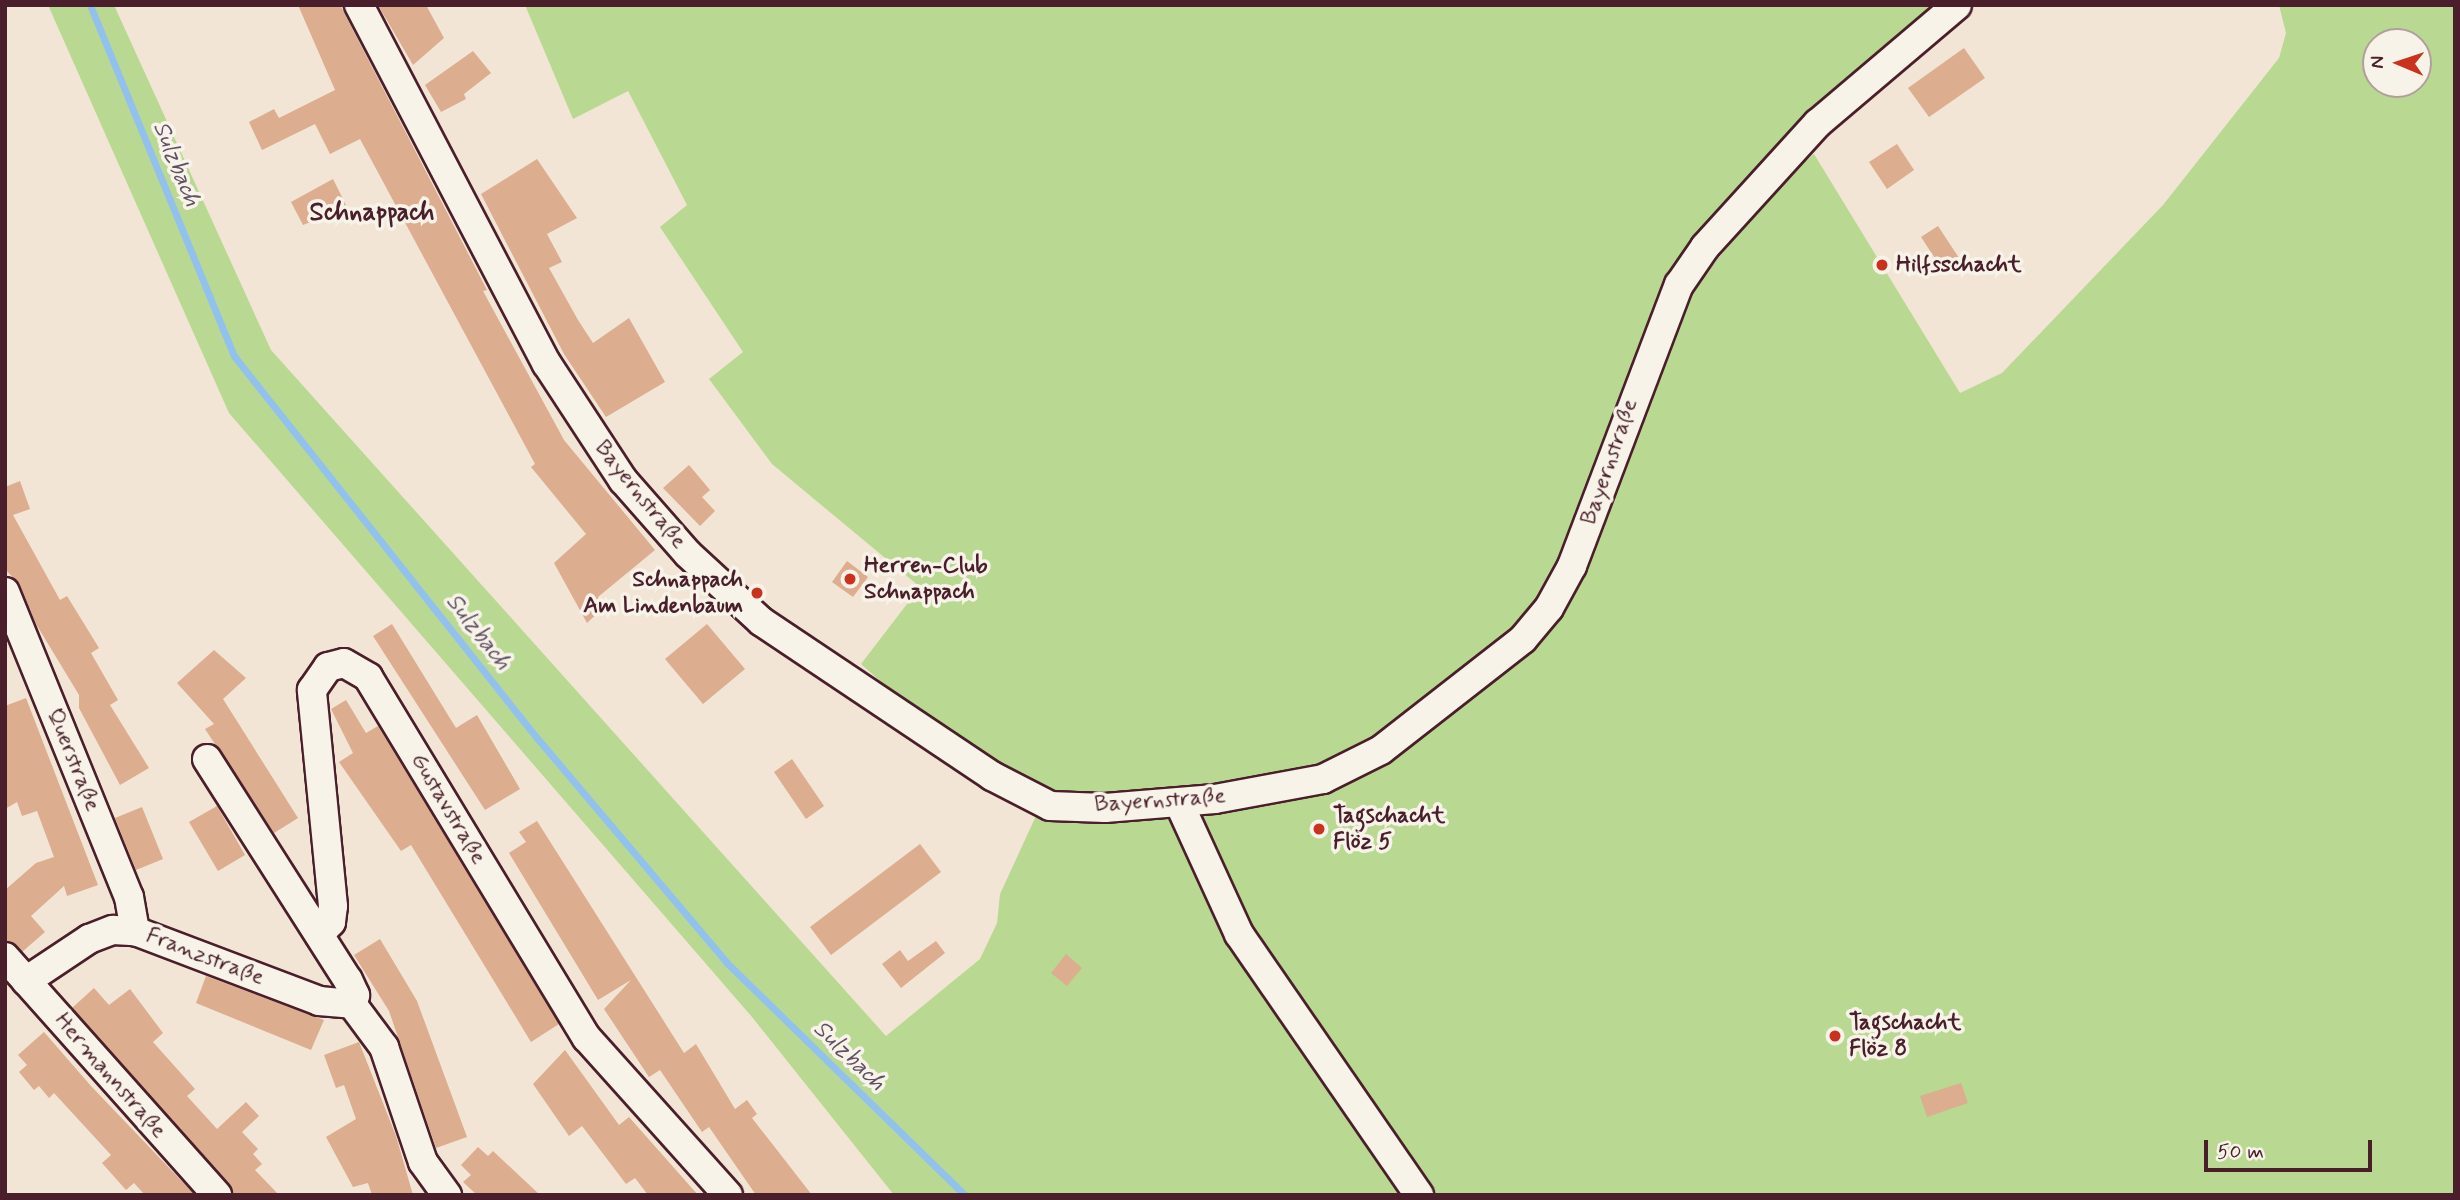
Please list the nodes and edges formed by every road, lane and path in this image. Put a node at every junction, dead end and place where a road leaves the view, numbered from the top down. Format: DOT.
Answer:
graph roads {
  1 [pos="359,5"];
  2 [pos="1957,5"];
  3 [pos="5,592"];
  4 [pos="207,760"];
  5 [pos="1178,803"];
  6 [pos="135,931"];
  7 [pos="319,934"];
  8 [pos="5,957"];
  9 [pos="26,981"];
  10 [pos="352,1004"];
  11 [pos="217,1195"];
  12 [pos="447,1195"];
  13 [pos="728,1195"];
  14 [pos="1419,1195"];
  1 -- 5 [label="street, Bayernstraße"];
  2 -- 5 [label="street, Bayernstraße"];
  3 -- 6 [label="street, Querstraße"];
  4 -- 7 [label="street"];
  5 -- 14 [label="street"];
  6 -- 9 [label="street, Franzstraße"];
  6 -- 10 [label="street, Franzstraße"];
  7 -- 10 [label="street"];
  7 -- 13 [label="street, Gustavstraße"];
  8 -- 9 [label="street, Hermannstraße"];
  9 -- 11 [label="street, Hermannstraße"];
  10 -- 12 [label="street"];
}
